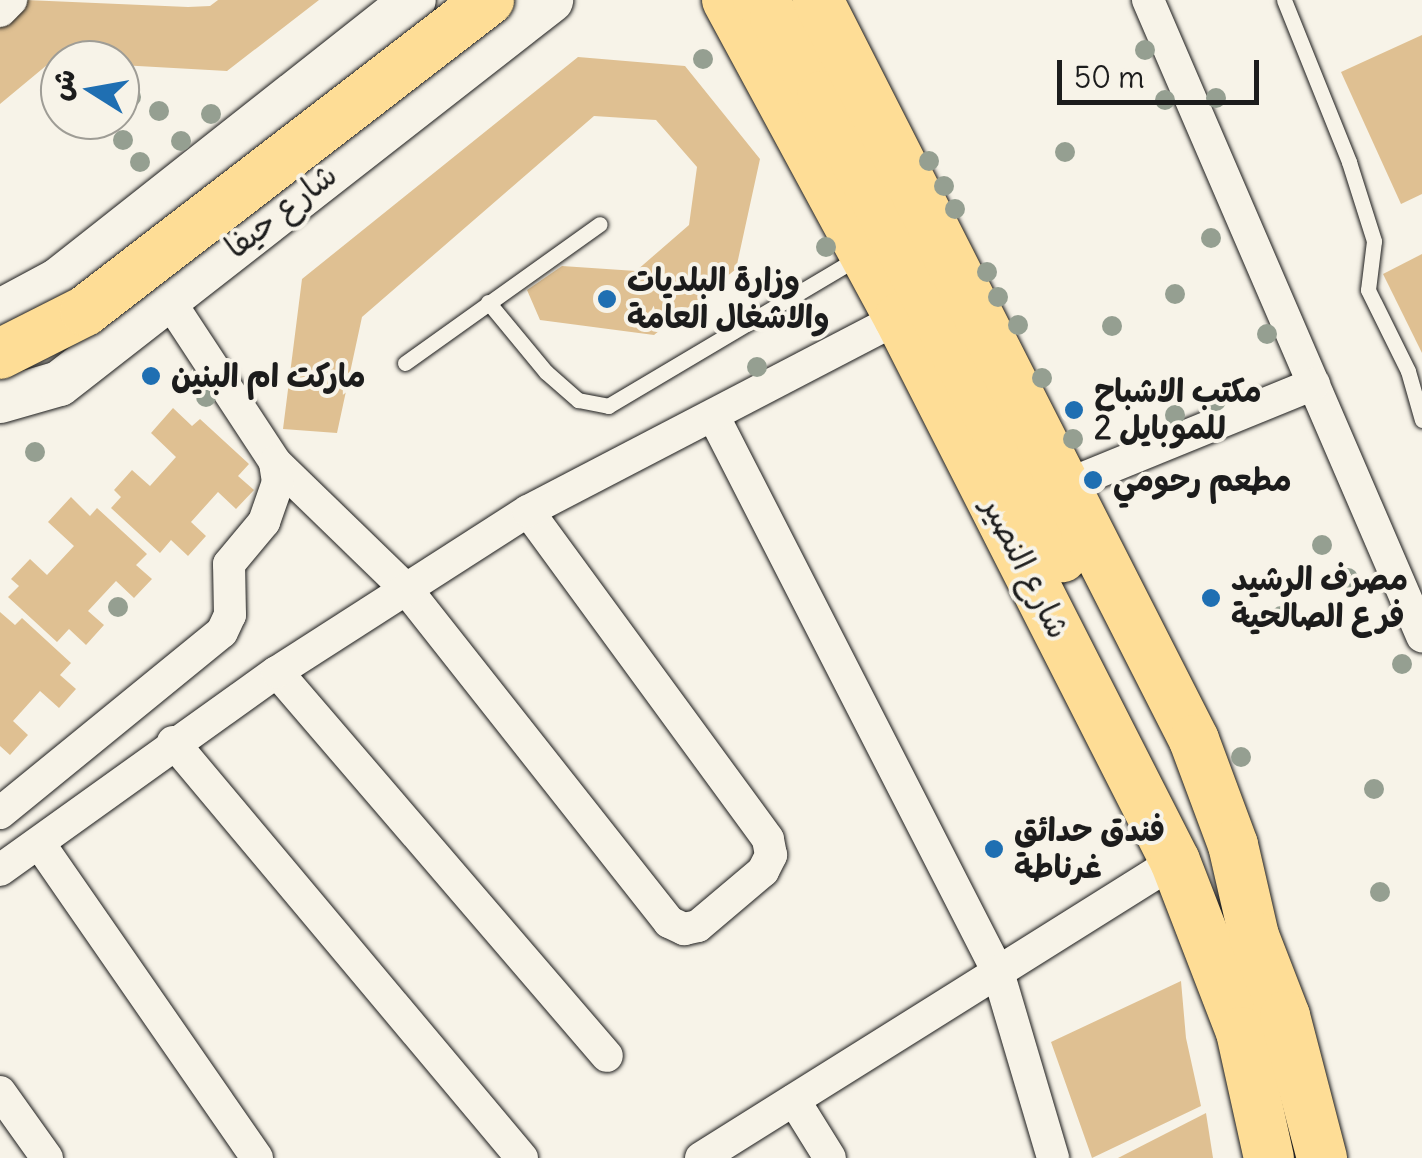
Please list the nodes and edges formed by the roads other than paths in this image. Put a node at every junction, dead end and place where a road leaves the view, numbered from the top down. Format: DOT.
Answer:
graph roads {
  1 [pos="11,0"];
  2 [pos="414,0"];
  3 [pos="476,0"];
  4 [pos="489,0"];
  5 [pos="550,0"];
  6 [pos="727,0"];
  7 [pos="758,0"];
  8 [pos="818,0"];
  9 [pos="1148,0"];
  10 [pos="1284,0"];
  11 [pos="0,11"];
  12 [pos="484,51"];
  13 [pos="600,224"];
  14 [pos="864,253"];
  15 [pos="168,299"];
  16 [pos="488,302"];
  17 [pos="0,311"];
  18 [pos="891,322"];
  19 [pos="0,354"];
  20 [pos="405,362"];
  21 [pos="1314,384"];
  22 [pos="0,400"];
  23 [pos="714,416"];
  24 [pos="1422,420"];
  25 [pos="275,462"];
  26 [pos="1064,486"];
  27 [pos="528,512"];
  28 [pos="407,590"];
  29 [pos="1422,636"];
  30 [pos="277,672"];
  31 [pos="173,742"];
  32 [pos="0,814"];
  33 [pos="39,843"];
  34 [pos="1175,861"];
  35 [pos="0,870"];
  36 [pos="1254,936"];
  37 [pos="998,972"];
  38 [pos="607,1056"];
  39 [pos="0,1092"];
  40 [pos="794,1100"];
  41 [pos="47,1158"];
  42 [pos="257,1158"];
  43 [pos="522,1158"];
  44 [pos="700,1158"];
  45 [pos="830,1158"];
  46 [pos="1053,1158"];
  47 [pos="1269,1158"];
  48 [pos="1322,1158"];
  1 -- 11 [label="street"];
  2 -- 17 [label="main road"];
  3 -- 12 [label="main road"];
  4 -- 19 [label="main road, bridge"];
  5 -- 12 [label="main road, شارع حيفا"];
  6 -- 14 [label="main road, شارع النصیر"];
  7 -- 36 [label="main road"];
  8 -- 26 [label="main road"];
  9 -- 21 [label="street"];
  10 -- 24 [label="lane"];
  12 -- 15 [label="main road, شارع حيفا"];
  13 -- 16 [label="lane"];
  14 -- 16 [label="lane"];
  14 -- 18 [label="main road, شارع النصیر"];
  15 -- 22 [label="main road, شارع حيفا"];
  15 -- 25 [label="street"];
  16 -- 20 [label="lane"];
  18 -- 23 [label="street"];
  18 -- 34 [label="main road, شارع النصیر"];
  21 -- 26 [label="street"];
  21 -- 29 [label="street"];
  23 -- 27 [label="street"];
  23 -- 37 [label="street"];
  25 -- 28 [label="street"];
  25 -- 32 [label="street"];
  26 -- 36 [label="main road"];
  27 -- 28 [label="street"];
  27 -- 28 [label="street"];
  28 -- 30 [label="street"];
  30 -- 31 [label="street"];
  30 -- 38 [label="street"];
  31 -- 33 [label="street"];
  31 -- 43 [label="street"];
  33 -- 35 [label="street"];
  33 -- 42 [label="street"];
  34 -- 37 [label="street"];
  34 -- 47 [label="main road, شارع النصیر"];
  36 -- 48 [label="main road"];
  37 -- 40 [label="street"];
  37 -- 46 [label="street"];
  39 -- 41 [label="street"];
  40 -- 44 [label="street"];
  40 -- 45 [label="street"];
}
